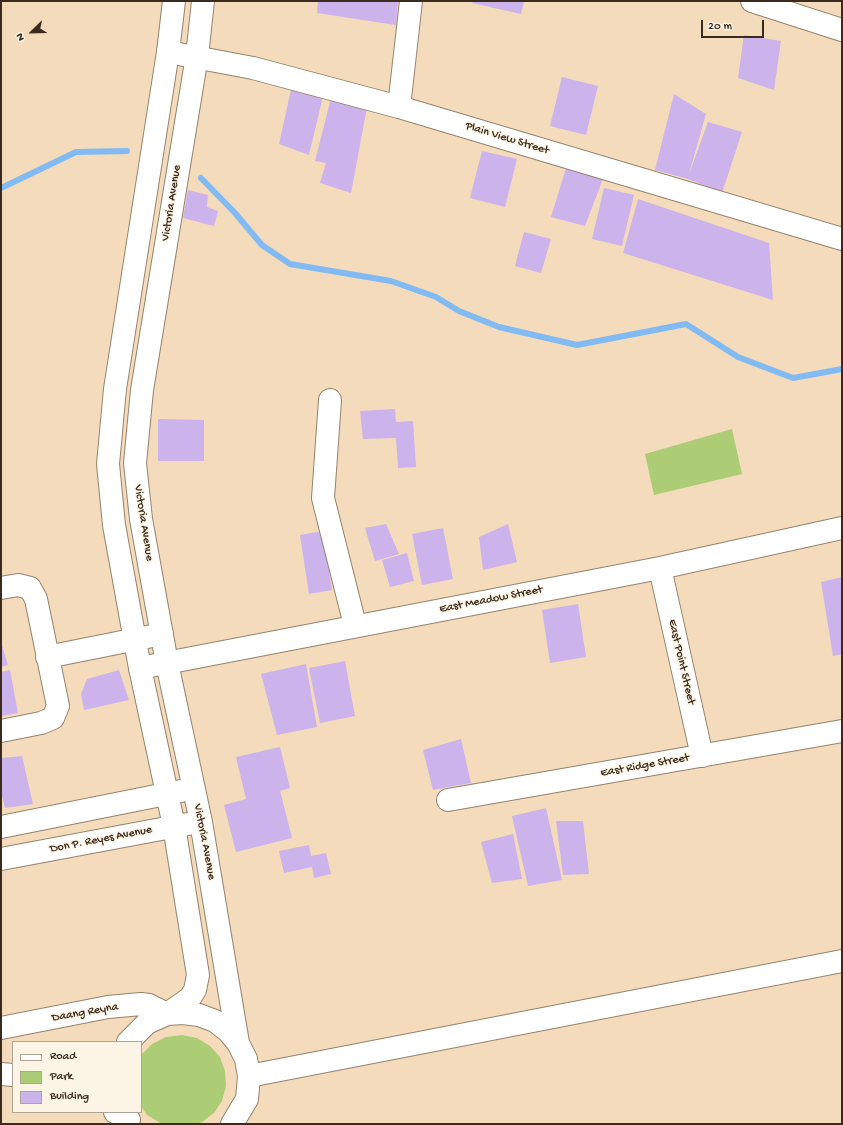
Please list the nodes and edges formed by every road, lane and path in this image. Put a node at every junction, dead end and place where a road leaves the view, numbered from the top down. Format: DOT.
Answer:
graph roads {
  1 [pos="174,1"];
  2 [pos="203,1"];
  3 [pos="411,1"];
  4 [pos="752,1"];
  5 [pos="842,30"];
  6 [pos="168,52"];
  7 [pos="196,56"];
  8 [pos="399,107"];
  9 [pos="842,239"];
  10 [pos="330,400"];
  11 [pos="135,463"];
  12 [pos="108,464"];
  13 [pos="842,528"];
  14 [pos="660,568"];
  15 [pos="1,588"];
  16 [pos="355,625"];
  17 [pos="162,634"];
  18 [pos="135,639"];
  19 [pos="46,656"];
  20 [pos="167,663"];
  21 [pos="140,668"];
  22 [pos="1,731"];
  23 [pos="842,731"];
  24 [pos="702,756"];
  25 [pos="194,788"];
  26 [pos="167,794"];
  27 [pos="448,800"];
  28 [pos="201,822"];
  29 [pos="174,826"];
  30 [pos="1,828"];
  31 [pos="1,859"];
  32 [pos="842,961"];
  33 [pos="167,1014"];
  34 [pos="1,1028"];
  35 [pos="129,1041"];
  36 [pos="238,1043"];
  37 [pos="1,1074"];
  38 [pos="12,1075"];
  39 [pos="250,1076"];
  40 [pos="235,1123"];
  1 -- 6 [label="street"];
  2 -- 7 [label="street, Victoria Avenue"];
  3 -- 8 [label="street"];
  4 -- 5 [label="street"];
  6 -- 7 [label="street, Plain View Street"];
  6 -- 12 [label="street"];
  7 -- 8 [label="street, Plain View Street"];
  7 -- 11 [label="street, Victoria Avenue"];
  8 -- 9 [label="street, Plain View Street"];
  10 -- 16 [label="street"];
  11 -- 12 [label="street"];
  11 -- 17 [label="street, Victoria Avenue"];
  12 -- 18 [label="street"];
  13 -- 14 [label="street, East Meadow Street"];
  14 -- 16 [label="street, East Meadow Street"];
  14 -- 24 [label="street, East Point Street"];
  15 -- 19 [label="street"];
  16 -- 20 [label="street, East Meadow Street"];
  17 -- 18 [label="street"];
  17 -- 20 [label="street, Victoria Avenue"];
  18 -- 19 [label="street"];
  18 -- 21 [label="street"];
  19 -- 22 [label="street"];
  20 -- 21 [label="street, East Meadow Street"];
  20 -- 25 [label="street, Victoria Avenue"];
  21 -- 26 [label="street"];
  23 -- 24 [label="street, East Ridge Street"];
  24 -- 27 [label="street, East Ridge Street"];
  25 -- 26 [label="street"];
  25 -- 28 [label="street, Victoria Avenue"];
  26 -- 29 [label="street"];
  26 -- 30 [label="street"];
  28 -- 29 [label="street, Don P. Reyes Avenue"];
  28 -- 36 [label="street, Victoria Avenue"];
  29 -- 31 [label="street, Don P. Reyes Avenue"];
  29 -- 33 [label="street"];
  32 -- 39 [label="street"];
  33 -- 34 [label="street, Daang Reyna"];
  33 -- 35 [label="street"];
  33 -- 36 [label="street"];
  36 -- 39 [label="street"];
  37 -- 38 [label="street"];
  39 -- 40 [label="street"];
}
